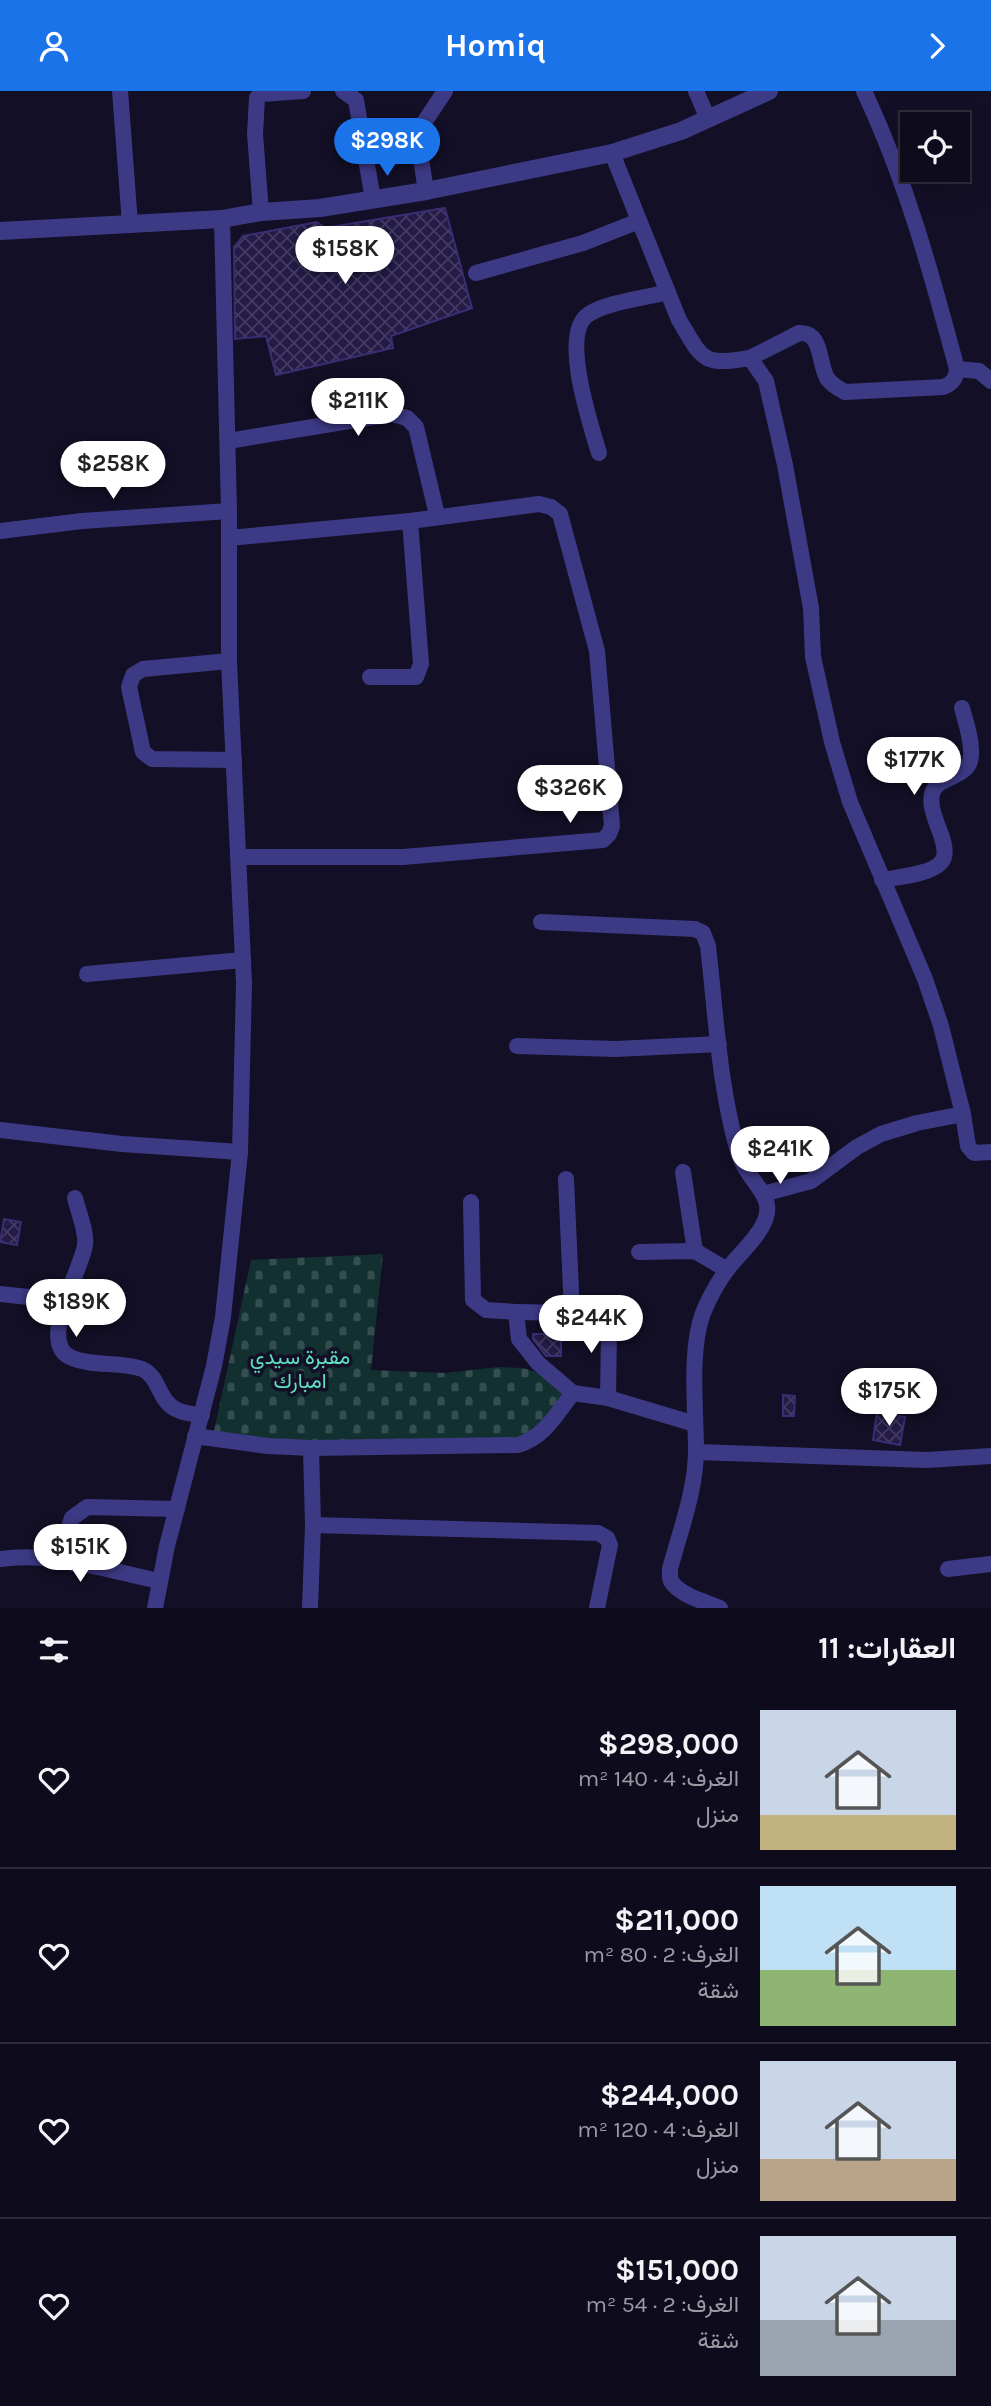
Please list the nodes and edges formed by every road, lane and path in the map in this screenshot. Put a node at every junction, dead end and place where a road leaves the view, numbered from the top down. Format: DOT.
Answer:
graph roads {
  1 [pos="120,91"];
  2 [pos="303,91"];
  3 [pos="343,91"];
  4 [pos="445,91"];
  5 [pos="696,91"];
  6 [pos="769,91"];
  7 [pos="864,91"];
  8 [pos="708,119"];
  9 [pos="612,153"];
  10 [pos="426,191"];
  11 [pos="373,200"];
  12 [pos="261,212"];
  13 [pos="222,219"];
  14 [pos="639,221"];
  15 [pos="130,224"];
  16 [pos="0,231"];
  17 [pos="477,273"];
  18 [pos="668,292"];
  19 [pos="750,358"];
  20 [pos="957,369"];
  21 [pos="991,381"];
  22 [pos="228,441"];
  23 [pos="599,453"];
  24 [pos="229,511"];
  25 [pos="437,515"];
  26 [pos="410,521"];
  27 [pos="0,531"];
  28 [pos="229,538"];
  29 [pos="229,661"];
  30 [pos="370,677"];
  31 [pos="962,708"];
  32 [pos="234,760"];
  33 [pos="239,857"];
  34 [pos="882,880"];
  35 [pos="541,922"];
  36 [pos="243,960"];
  37 [pos="87,974"];
  38 [pos="719,1044"];
  39 [pos="517,1046"];
  40 [pos="963,1114"];
  41 [pos="0,1130"];
  42 [pos="240,1152"];
  43 [pos="991,1152"];
  44 [pos="683,1172"];
  45 [pos="566,1179"];
  46 [pos="763,1193"];
  47 [pos="75,1198"];
  48 [pos="471,1202"];
  49 [pos="695,1251"];
  50 [pos="639,1252"];
  51 [pos="727,1270"];
  52 [pos="0,1294"];
  53 [pos="66,1301"];
  54 [pos="516,1312"];
  55 [pos="572,1313"];
  56 [pos="573,1392"];
  57 [pos="608,1398"];
  58 [pos="202,1415"];
  59 [pos="695,1424"];
  60 [pos="195,1436"];
  61 [pos="311,1448"];
  62 [pos="696,1452"];
  63 [pos="991,1456"];
  64 [pos="177,1509"];
  65 [pos="313,1525"];
  66 [pos="0,1559"];
  67 [pos="74,1564"];
  68 [pos="991,1564"];
  69 [pos="948,1569"];
  70 [pos="160,1581"];
  71 [pos="155,1608"];
  72 [pos="310,1608"];
  73 [pos="597,1608"];
  74 [pos="720,1608"];
  1 -- 15 [label="street"];
  2 -- 12 [label="street"];
  3 -- 11 [label="street"];
  4 -- 10 [label="street"];
  5 -- 8 [label="street"];
  6 -- 8 [label="street"];
  7 -- 20 [label="street"];
  8 -- 9 [label="street"];
  9 -- 10 [label="street"];
  9 -- 14 [label="street"];
  10 -- 11 [label="street"];
  11 -- 12 [label="street"];
  12 -- 13 [label="street"];
  13 -- 15 [label="street"];
  13 -- 22 [label="street"];
  14 -- 17 [label="street"];
  14 -- 18 [label="street"];
  15 -- 16 [label="street"];
  18 -- 19 [label="street"];
  18 -- 23 [label="street"];
  19 -- 20 [label="street"];
  19 -- 34 [label="street"];
  20 -- 21 [label="street"];
  22 -- 24 [label="street"];
  22 -- 25 [label="street"];
  24 -- 27 [label="street"];
  24 -- 28 [label="street"];
  25 -- 26 [label="street"];
  25 -- 33 [label="street"];
  26 -- 28 [label="street"];
  26 -- 30 [label="street"];
  28 -- 29 [label="street"];
  29 -- 32 [label="street"];
  29 -- 32 [label="street"];
  31 -- 34 [label="street"];
  32 -- 33 [label="street"];
  33 -- 36 [label="street"];
  34 -- 40 [label="street"];
  35 -- 38 [label="street"];
  36 -- 37 [label="street"];
  36 -- 42 [label="street"];
  38 -- 39 [label="street"];
  38 -- 46 [label="street"];
  40 -- 43 [label="street"];
  40 -- 46 [label="street"];
  41 -- 42 [label="street"];
  42 -- 58 [label="street"];
  44 -- 49 [label="street"];
  45 -- 55 [label="street"];
  46 -- 51 [label="street"];
  47 -- 53 [label="street"];
  48 -- 54 [label="street"];
  49 -- 50 [label="street"];
  49 -- 51 [label="street"];
  51 -- 59 [label="street"];
  52 -- 53 [label="street"];
  53 -- 58 [label="street"];
  54 -- 55 [label="street"];
  54 -- 56 [label="street"];
  55 -- 57 [label="street"];
  56 -- 57 [label="street"];
  56 -- 61 [label="street"];
  57 -- 59 [label="street"];
  58 -- 60 [label="street"];
  59 -- 62 [label="street"];
  60 -- 61 [label="street"];
  60 -- 64 [label="street"];
  61 -- 65 [label="street"];
  62 -- 63 [label="street"];
  62 -- 74 [label="street"];
  64 -- 67 [label="street"];
  64 -- 70 [label="street"];
  65 -- 72 [label="street"];
  65 -- 73 [label="street"];
  66 -- 67 [label="street"];
  67 -- 70 [label="street"];
  68 -- 69 [label="street"];
  70 -- 71 [label="street"];
}
